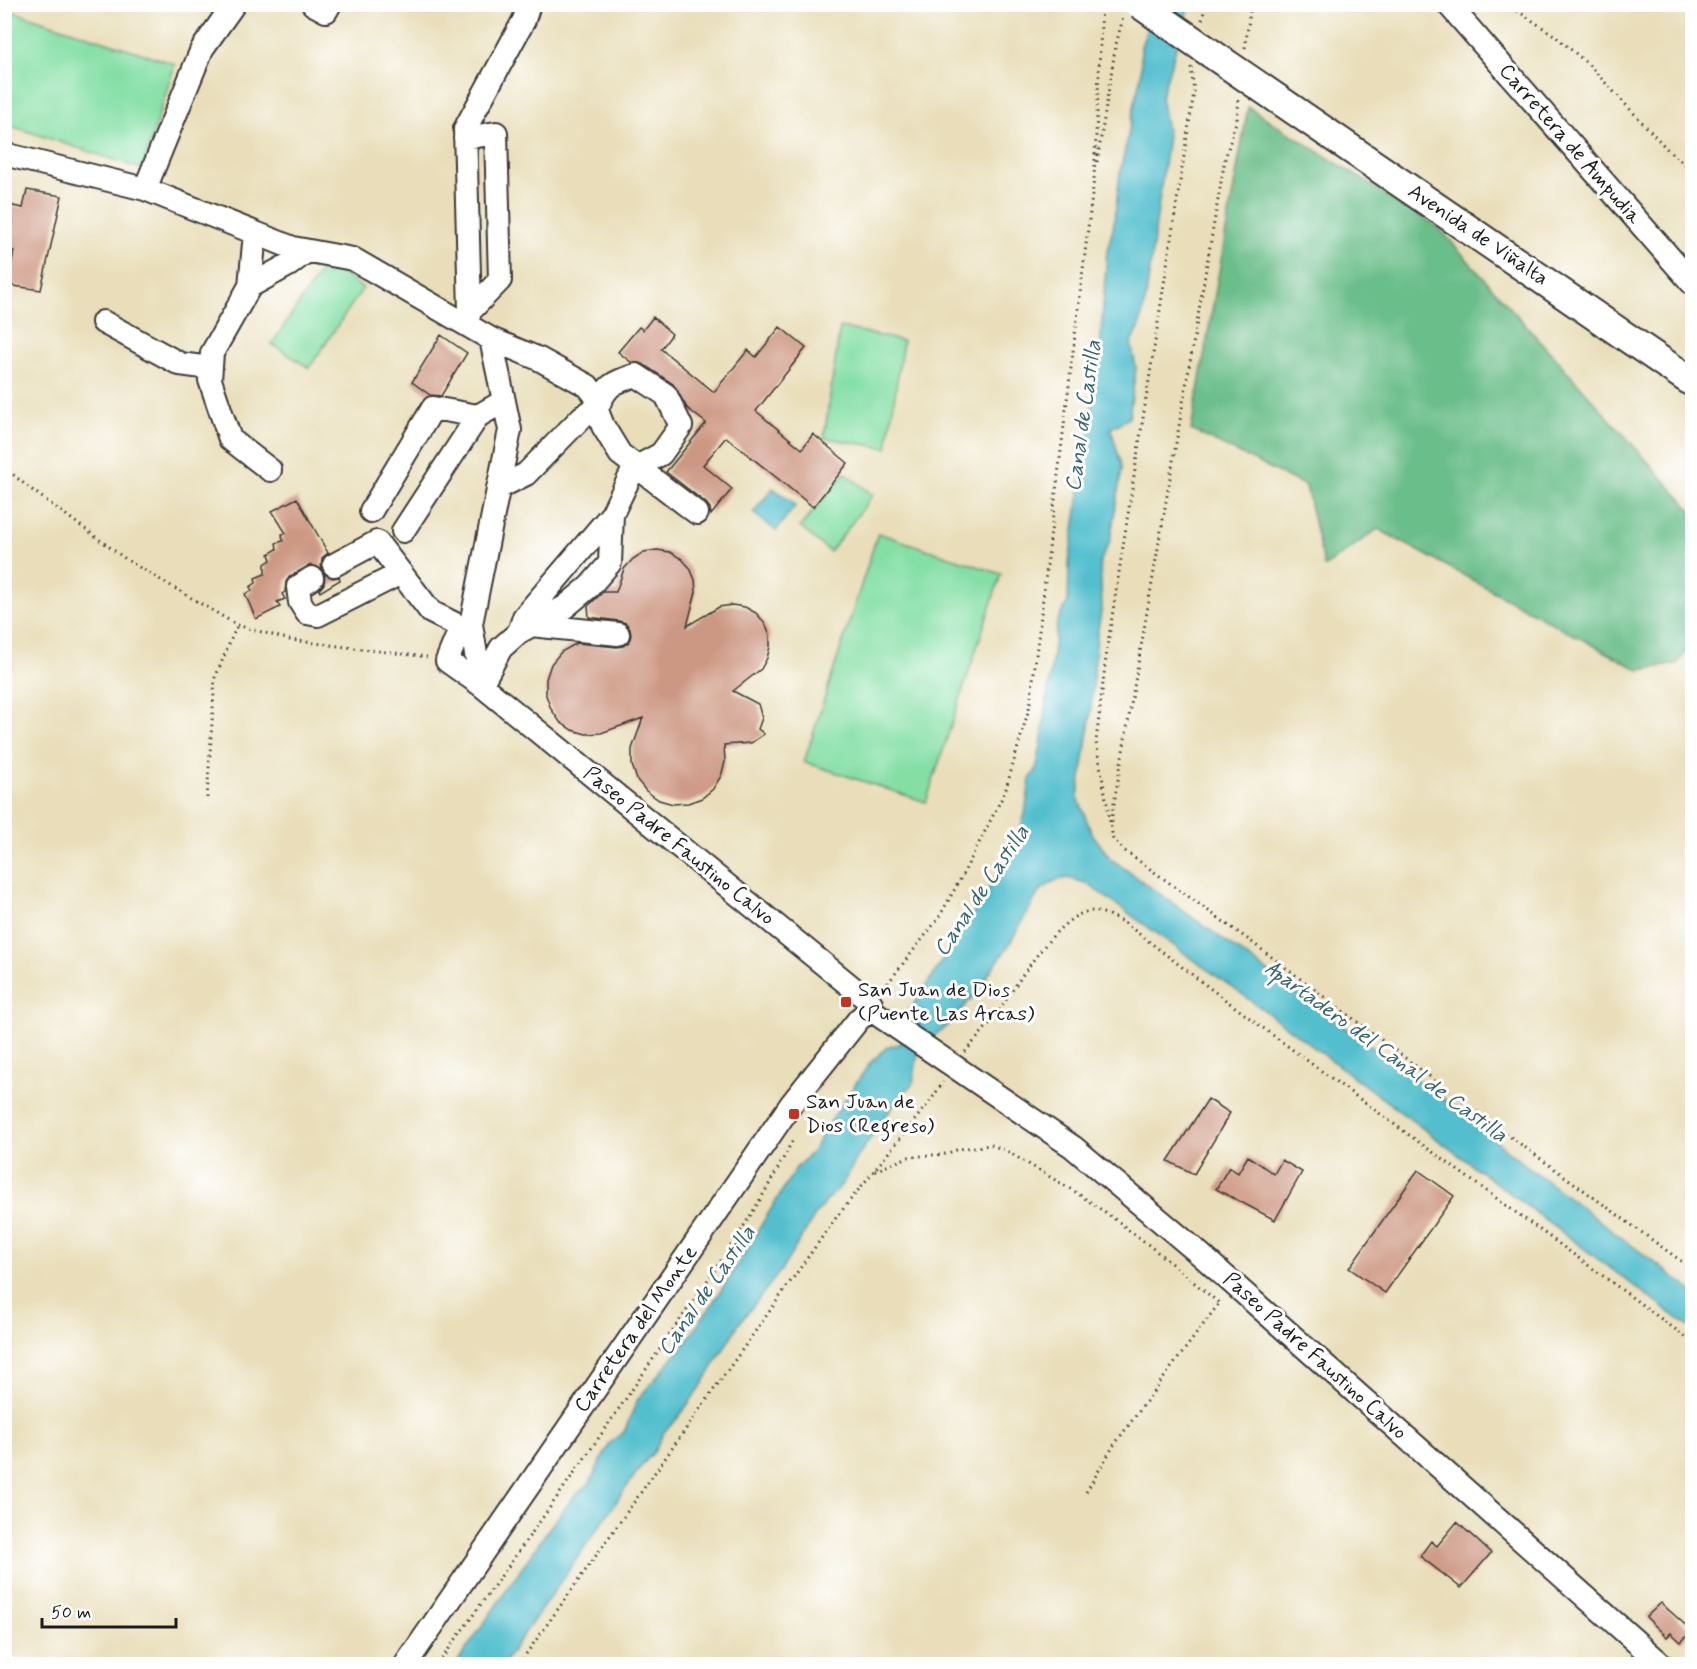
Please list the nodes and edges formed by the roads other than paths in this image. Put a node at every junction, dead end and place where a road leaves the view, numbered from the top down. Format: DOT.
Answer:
graph roads {
  1 [pos="234,4"];
  2 [pos="314,4"];
  3 [pos="330,4"];
  4 [pos="529,4"];
  5 [pos="1448,4"];
  6 [pos="1132,8"];
  7 [pos="465,138"];
  8 [pos="4,154"];
  9 [pos="145,189"];
  10 [pos="255,233"];
  11 [pos="307,250"];
  12 [pos="1692,283"];
  13 [pos="250,286"];
  14 [pos="469,318"];
  15 [pos="103,322"];
  16 [pos="491,339"];
  17 [pos="210,368"];
  18 [pos="1692,382"];
  19 [pos="504,401"];
  20 [pos="598,405"];
  21 [pos="478,416"];
  22 [pos="637,467"];
  23 [pos="270,470"];
  24 [pos="498,488"];
  25 [pos="371,512"];
  26 [pos="697,513"];
  27 [pos="403,531"];
  28 [pos="334,566"];
  29 [pos="401,573"];
  30 [pos="312,578"];
  31 [pos="466,626"];
  32 [pos="525,628"];
  33 [pos="618,634"];
  34 [pos="481,685"];
  35 [pos="874,1010"];
  36 [pos="406,1665"];
  37 [pos="1661,1665"];
  1 -- 9 [label="street"];
  2 -- 3 [label="street"];
  4 -- 7 [label="street"];
  5 -- 12 [label="street, Carretera de Ampudia"];
  6 -- 18 [label="main road, Avenida de Viñalta, bridge"];
  7 -- 14 [label="street"];
  7 -- 14 [label="street"];
  8 -- 9 [label="street"];
  9 -- 10 [label="street"];
  10 -- 11 [label="street"];
  10 -- 13 [label="street"];
  11 -- 13 [label="street"];
  11 -- 14 [label="street"];
  13 -- 17 [label="street"];
  14 -- 16 [label="street"];
  15 -- 17 [label="street"];
  16 -- 19 [label="street"];
  16 -- 20 [label="street"];
  17 -- 23 [label="street"];
  19 -- 21 [label="street"];
  19 -- 24 [label="street"];
  20 -- 22 [label="street"];
  20 -- 22 [label="street"];
  20 -- 24 [label="street"];
  21 -- 25 [label="street"];
  21 -- 27 [label="street"];
  22 -- 26 [label="street"];
  22 -- 32 [label="street"];
  24 -- 31 [label="street"];
  28 -- 29 [label="street"];
  29 -- 30 [label="street"];
  29 -- 31 [label="street"];
  31 -- 34 [label="street"];
  31 -- 34 [label="street, Paseo Padre Faustino Calvo"];
  32 -- 33 [label="street"];
  32 -- 34 [label="street"];
  34 -- 35 [label="street, Paseo Padre Faustino Calvo"];
  35 -- 36 [label="street, Carretera del Monte"];
  35 -- 37 [label="street, Paseo Padre Faustino Calvo"];
}
